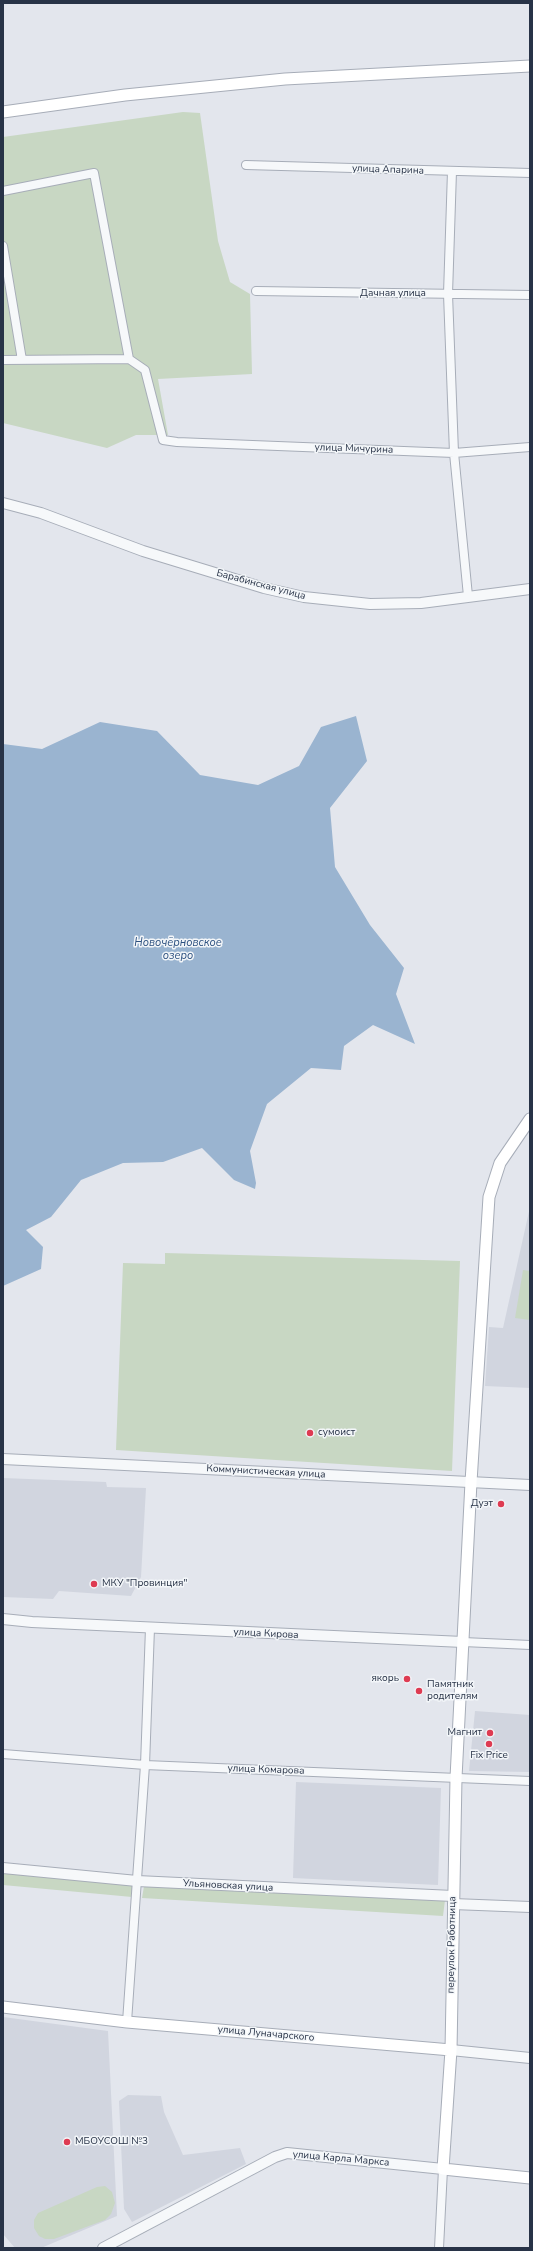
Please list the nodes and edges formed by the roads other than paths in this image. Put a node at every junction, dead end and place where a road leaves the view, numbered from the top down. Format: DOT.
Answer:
graph roads {
  1 [pos="530,66"];
  2 [pos="3,112"];
  3 [pos="246,165"];
  4 [pos="452,171"];
  5 [pos="530,173"];
  6 [pos="3,192"];
  7 [pos="3,246"];
  8 [pos="256,291"];
  9 [pos="448,294"];
  10 [pos="530,295"];
  11 [pos="129,359"];
  12 [pos="3,360"];
  13 [pos="22,360"];
  14 [pos="530,447"];
  15 [pos="454,453"];
  16 [pos="3,504"];
  17 [pos="530,589"];
  18 [pos="468,596"];
  19 [pos="530,1119"];
  20 [pos="3,1459"];
  21 [pos="471,1482"];
  22 [pos="530,1485"];
  23 [pos="3,1619"];
  24 [pos="150,1628"];
  25 [pos="463,1642"];
  26 [pos="530,1645"];
  27 [pos="3,1754"];
  28 [pos="144,1766"];
  29 [pos="456,1778"];
  30 [pos="530,1781"];
  31 [pos="3,1868"];
  32 [pos="137,1881"];
  33 [pos="453,1900"];
  34 [pos="530,1907"];
  35 [pos="3,2007"];
  36 [pos="127,2022"];
  37 [pos="451,2050"];
  38 [pos="530,2058"];
  39 [pos="443,2168"];
  40 [pos="530,2178"];
  41 [pos="103,2248"];
  42 [pos="439,2248"];
  1 -- 2 [label="main road"];
  3 -- 4 [label="street, улица Апарина"];
  4 -- 5 [label="street, улица Апарина"];
  4 -- 9 [label="street"];
  6 -- 11 [label="street"];
  7 -- 13 [label="street"];
  8 -- 9 [label="street, Дачная улица"];
  9 -- 10 [label="street, Дачная улица"];
  9 -- 15 [label="street"];
  11 -- 13 [label="street"];
  11 -- 15 [label="street, улица Мичурина"];
  12 -- 13 [label="street"];
  14 -- 15 [label="street, улица Мичурина"];
  15 -- 18 [label="street"];
  16 -- 18 [label="street, Барабинская улица"];
  17 -- 18 [label="street, Барабинская улица"];
  19 -- 21 [label="main road, переулок Работница"];
  20 -- 21 [label="street, Коммунистическая улица"];
  21 -- 22 [label="street, Коммунистическая улица"];
  21 -- 25 [label="main road, переулок Работница"];
  23 -- 24 [label="street, улица Кирова"];
  24 -- 25 [label="street, улица Кирова"];
  24 -- 28 [label="street"];
  25 -- 26 [label="street, улица Кирова"];
  25 -- 29 [label="main road, переулок Работница"];
  27 -- 28 [label="street, улица Комарова"];
  28 -- 29 [label="street, улица Комарова"];
  28 -- 32 [label="street"];
  29 -- 30 [label="street, улица Комарова"];
  29 -- 33 [label="main road, переулок Работница"];
  31 -- 32 [label="street, Ульяновская улица"];
  32 -- 33 [label="street, Ульяновская улица"];
  32 -- 36 [label="street"];
  33 -- 34 [label="street, Ульяновская улица"];
  33 -- 37 [label="main road, переулок Работница"];
  35 -- 36 [label="main road, улица Луначарского"];
  36 -- 37 [label="main road, улица Луначарского"];
  37 -- 38 [label="street, улица Луначарского"];
  37 -- 39 [label="main road, переулок Работница"];
  39 -- 40 [label="main road, улица Карла Маркса"];
  39 -- 41 [label="street, улица Карла Маркса"];
  39 -- 42 [label="street, переулок Работница"];
}
